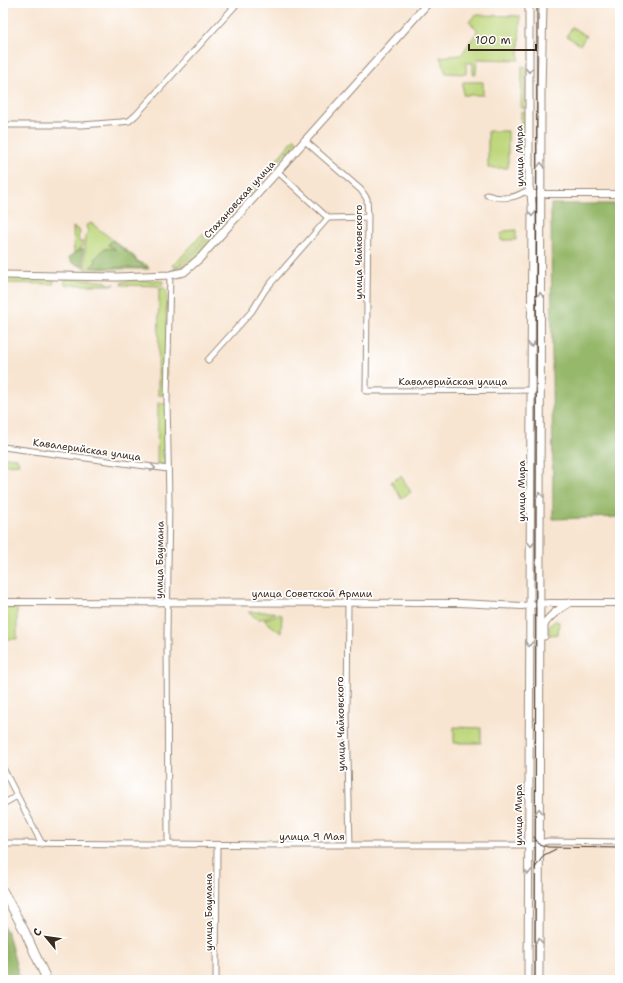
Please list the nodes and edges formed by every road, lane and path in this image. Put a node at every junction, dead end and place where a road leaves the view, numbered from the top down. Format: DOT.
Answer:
graph roads {
  1 [pos="428,3"];
  2 [pos="529,3"];
  3 [pos="542,3"];
  4 [pos="235,6"];
  5 [pos="3,125"];
  6 [pos="304,140"];
  7 [pos="278,172"];
  8 [pos="531,194"];
  9 [pos="541,194"];
  10 [pos="620,194"];
  11 [pos="487,195"];
  12 [pos="368,217"];
  13 [pos="328,218"];
  14 [pos="3,275"];
  15 [pos="170,275"];
  16 [pos="208,360"];
  17 [pos="531,390"];
  18 [pos="540,390"];
  19 [pos="366,391"];
  20 [pos="3,447"];
  21 [pos="168,469"];
  22 [pos="3,602"];
  23 [pos="168,603"];
  24 [pos="348,603"];
  25 [pos="620,603"];
  26 [pos="539,604"];
  27 [pos="569,604"];
  28 [pos="530,605"];
  29 [pos="539,656"];
  30 [pos="3,768"];
  31 [pos="17,796"];
  32 [pos="3,804"];
  33 [pos="620,842"];
  34 [pos="3,843"];
  35 [pos="42,844"];
  36 [pos="168,844"];
  37 [pos="217,844"];
  38 [pos="539,844"];
  39 [pos="350,845"];
  40 [pos="528,845"];
  41 [pos="3,892"];
  42 [pos="3,902"];
  43 [pos="41,980"];
  44 [pos="47,980"];
  45 [pos="216,980"];
  46 [pos="528,980"];
  47 [pos="539,980"];
  1 -- 6 [label="main road, Стахановская улица"];
  2 -- 8 [label="main road, улица Мира, one-way"];
  9 -- 3 [label="main road, улица Мира, one-way"];
  4 -- 5 [label="street"];
  6 -- 7 [label="main road, Стахановская улица"];
  6 -- 12 [label="street, улица Чайковского"];
  7 -- 13 [label="street"];
  7 -- 15 [label="main road, Стахановская улица"];
  8 -- 9 [label="street"];
  8 -- 11 [label="street"];
  8 -- 17 [label="main road, улица Мира, one-way"];
  9 -- 10 [label="street"];
  18 -- 9 [label="main road, улица Мира, one-way"];
  12 -- 13 [label="street"];
  12 -- 19 [label="street, улица Чайковского"];
  13 -- 16 [label="street"];
  14 -- 15 [label="main road, Стахановская улица"];
  15 -- 21 [label="street, улица Баумана"];
  17 -- 18 [label="street, Кавалерийская улица"];
  17 -- 19 [label="street, Кавалерийская улица"];
  17 -- 28 [label="main road, улица Мира, one-way"];
  26 -- 18 [label="main road, улица Мира, one-way"];
  20 -- 21 [label="street, Кавалерийская улица, one-way"];
  21 -- 23 [label="street, улица Баумана"];
  22 -- 23 [label="street, улица Советской Армии"];
  23 -- 24 [label="street, улица Советской Армии"];
  23 -- 36 [label="street, улица Баумана"];
  24 -- 28 [label="street, улица Советской Армии"];
  24 -- 39 [label="street, улица Чайковского"];
  25 -- 27 [label="street, улица Советской Армии"];
  26 -- 27 [label="street, улица Советской Армии"];
  26 -- 28 [label="street, улица Советской Армии"];
  26 -- 29 [label="main road, улица Мира"];
  27 -- 29 [label="main road"];
  28 -- 40 [label="main road, улица Мира, one-way"];
  38 -- 29 [label="main road, улица Мира, one-way"];
  30 -- 31 [label="street"];
  31 -- 32 [label="street"];
  31 -- 35 [label="street"];
  33 -- 38 [label="street, улица 9 Мая"];
  34 -- 35 [label="street, улица 9 Мая"];
  35 -- 36 [label="street, улица 9 Мая"];
  36 -- 37 [label="street, улица 9 Мая"];
  37 -- 39 [label="street, улица 9 Мая"];
  37 -- 45 [label="street, улица Баумана"];
  38 -- 40 [label="street, улица 9 Мая"];
  47 -- 38 [label="main road, улица Мира, one-way"];
  39 -- 40 [label="street, улица 9 Мая"];
  40 -- 46 [label="main road, улица Мира, one-way"];
  41 -- 44 [label="main road"];
  42 -- 43 [label="main road"];
}
